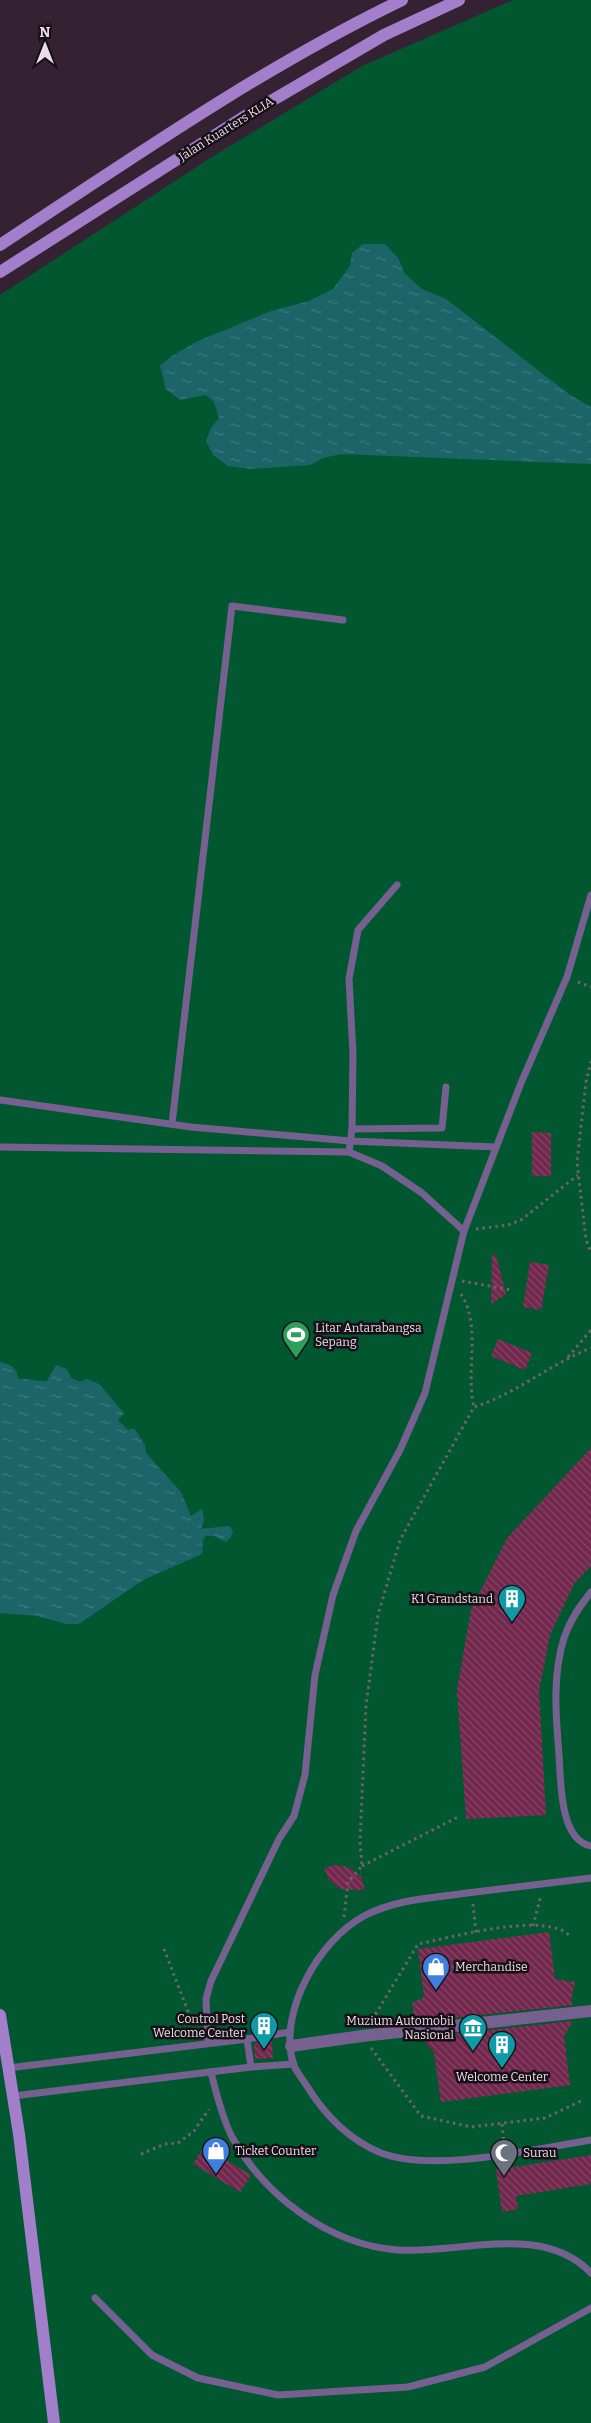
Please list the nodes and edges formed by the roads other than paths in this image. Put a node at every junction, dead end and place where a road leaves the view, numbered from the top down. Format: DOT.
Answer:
graph roads {
  1 [pos="402,0"];
  2 [pos="460,0"];
  3 [pos="0,245"];
  4 [pos="0,272"];
  5 [pos="343,620"];
  6 [pos="397,885"];
  7 [pos="591,896"];
  8 [pos="446,1087"];
  9 [pos="0,1100"];
  10 [pos="172,1124"];
  11 [pos="352,1129"];
  12 [pos="350,1140"];
  13 [pos="0,1147"];
  14 [pos="496,1147"];
  15 [pos="349,1152"];
  16 [pos="464,1231"];
  17 [pos="591,1592"];
  18 [pos="591,1846"];
  19 [pos="591,1878"];
  20 [pos="591,2011"];
  21 [pos="0,2015"];
  22 [pos="290,2032"];
  23 [pos="247,2038"];
  24 [pos="208,2043"];
  25 [pos="291,2046"];
  26 [pos="294,2064"];
  27 [pos="251,2067"];
  28 [pos="8,2068"];
  29 [pos="211,2072"];
  30 [pos="13,2096"];
  31 [pos="591,2140"];
  32 [pos="591,2273"];
  33 [pos="95,2298"];
  34 [pos="591,2308"];
  35 [pos="54,2423"];
  1 -- 3 [label="main road, Jalan Kuarters KLIA"];
  2 -- 4 [label="main road, Jalan Kuarters KLIA"];
  5 -- 10 [label="lane"];
  6 -- 11 [label="lane"];
  7 -- 14 [label="lane"];
  8 -- 11 [label="lane"];
  9 -- 10 [label="lane"];
  10 -- 12 [label="lane"];
  11 -- 12 [label="lane"];
  12 -- 14 [label="lane"];
  12 -- 15 [label="lane"];
  13 -- 15 [label="lane"];
  14 -- 16 [label="lane"];
  15 -- 16 [label="lane"];
  16 -- 24 [label="lane"];
  17 -- 18 [label="lane"];
  19 -- 22 [label="lane"];
  20 -- 25 [label="street"];
  21 -- 28 [label="main road"];
  22 -- 23 [label="lane"];
  22 -- 25 [label="lane"];
  23 -- 24 [label="lane"];
  23 -- 27 [label="lane"];
  24 -- 28 [label="lane"];
  25 -- 26 [label="lane"];
  26 -- 27 [label="lane"];
  26 -- 31 [label="lane"];
  27 -- 29 [label="lane"];
  28 -- 30 [label="main road"];
  29 -- 30 [label="lane"];
  29 -- 32 [label="lane"];
  30 -- 35 [label="main road"];
  33 -- 34 [label="lane"];
}
